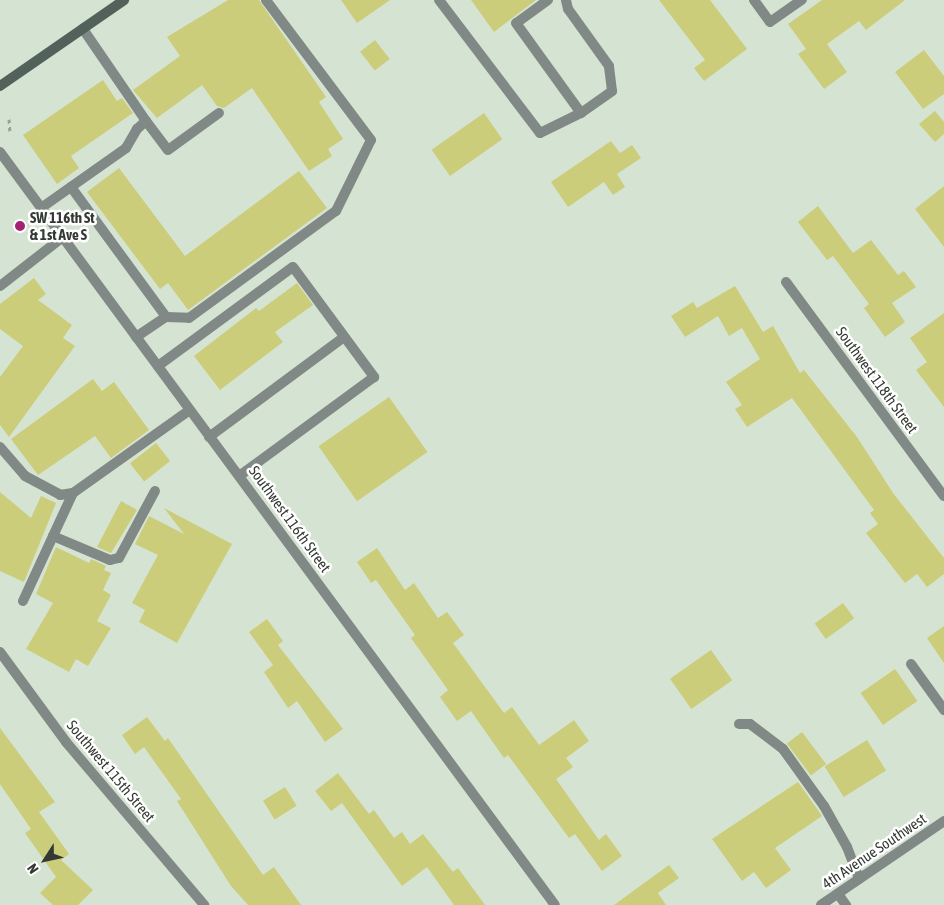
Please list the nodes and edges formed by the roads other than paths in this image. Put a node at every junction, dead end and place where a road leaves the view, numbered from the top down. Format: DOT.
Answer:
graph roads {
  1 [pos="124,0"];
  2 [pos="266,0"];
  3 [pos="438,0"];
  4 [pos="548,0"];
  5 [pos="566,0"];
  6 [pos="754,0"];
  7 [pos="802,0"];
  8 [pos="82,29"];
  9 [pos="0,86"];
  10 [pos="219,113"];
  11 [pos="581,113"];
  12 [pos="146,121"];
  13 [pos="0,152"];
  14 [pos="71,187"];
  15 [pos="41,208"];
  16 [pos="62,237"];
  17 [pos="2,282"];
  18 [pos="786,282"];
  19 [pos="166,317"];
  20 [pos="136,337"];
  21 [pos="344,337"];
  22 [pos="158,366"];
  23 [pos="190,410"];
  24 [pos="209,437"];
  25 [pos="0,447"];
  26 [pos="239,476"];
  27 [pos="155,491"];
  28 [pos="73,493"];
  29 [pos="944,496"];
  30 [pos="53,536"];
  31 [pos="23,601"];
  32 [pos="0,652"];
  33 [pos="911,664"];
  34 [pos="944,710"];
  35 [pos="739,724"];
  36 [pos="944,821"];
  37 [pos="859,879"];
  38 [pos="838,894"];
  39 [pos="204,905"];
  40 [pos="555,905"];
  41 [pos="821,905"];
  42 [pos="846,905"];
  1 -- 8 [label="main road"];
  2 -- 19 [label="street"];
  3 -- 11 [label="street"];
  4 -- 11 [label="street"];
  5 -- 11 [label="street"];
  6 -- 7 [label="street"];
  8 -- 9 [label="main road"];
  8 -- 12 [label="street"];
  10 -- 12 [label="street"];
  12 -- 14 [label="street"];
  13 -- 15 [label="street, Southwest 116th Street"];
  14 -- 15 [label="street"];
  14 -- 19 [label="street"];
  15 -- 16 [label="street, Southwest 116th Street"];
  16 -- 17 [label="street"];
  16 -- 20 [label="street, Southwest 116th Street"];
  18 -- 29 [label="street, Southwest 118th Street"];
  19 -- 20 [label="street"];
  20 -- 22 [label="street, Southwest 116th Street"];
  21 -- 22 [label="street"];
  21 -- 24 [label="street"];
  21 -- 26 [label="street"];
  22 -- 23 [label="street, Southwest 116th Street"];
  23 -- 24 [label="street, Southwest 116th Street"];
  23 -- 28 [label="street"];
  24 -- 26 [label="street, Southwest 116th Street"];
  25 -- 28 [label="street"];
  26 -- 40 [label="street, Southwest 116th Street"];
  27 -- 30 [label="street"];
  28 -- 30 [label="street"];
  30 -- 31 [label="street"];
  32 -- 39 [label="street, Southwest 115th Street"];
  33 -- 34 [label="street"];
  35 -- 37 [label="street"];
  36 -- 37 [label="street, 4th Avenue Southwest"];
  37 -- 38 [label="street, 4th Avenue Southwest"];
  38 -- 41 [label="street, 4th Avenue Southwest"];
  38 -- 42 [label="street"];
}
